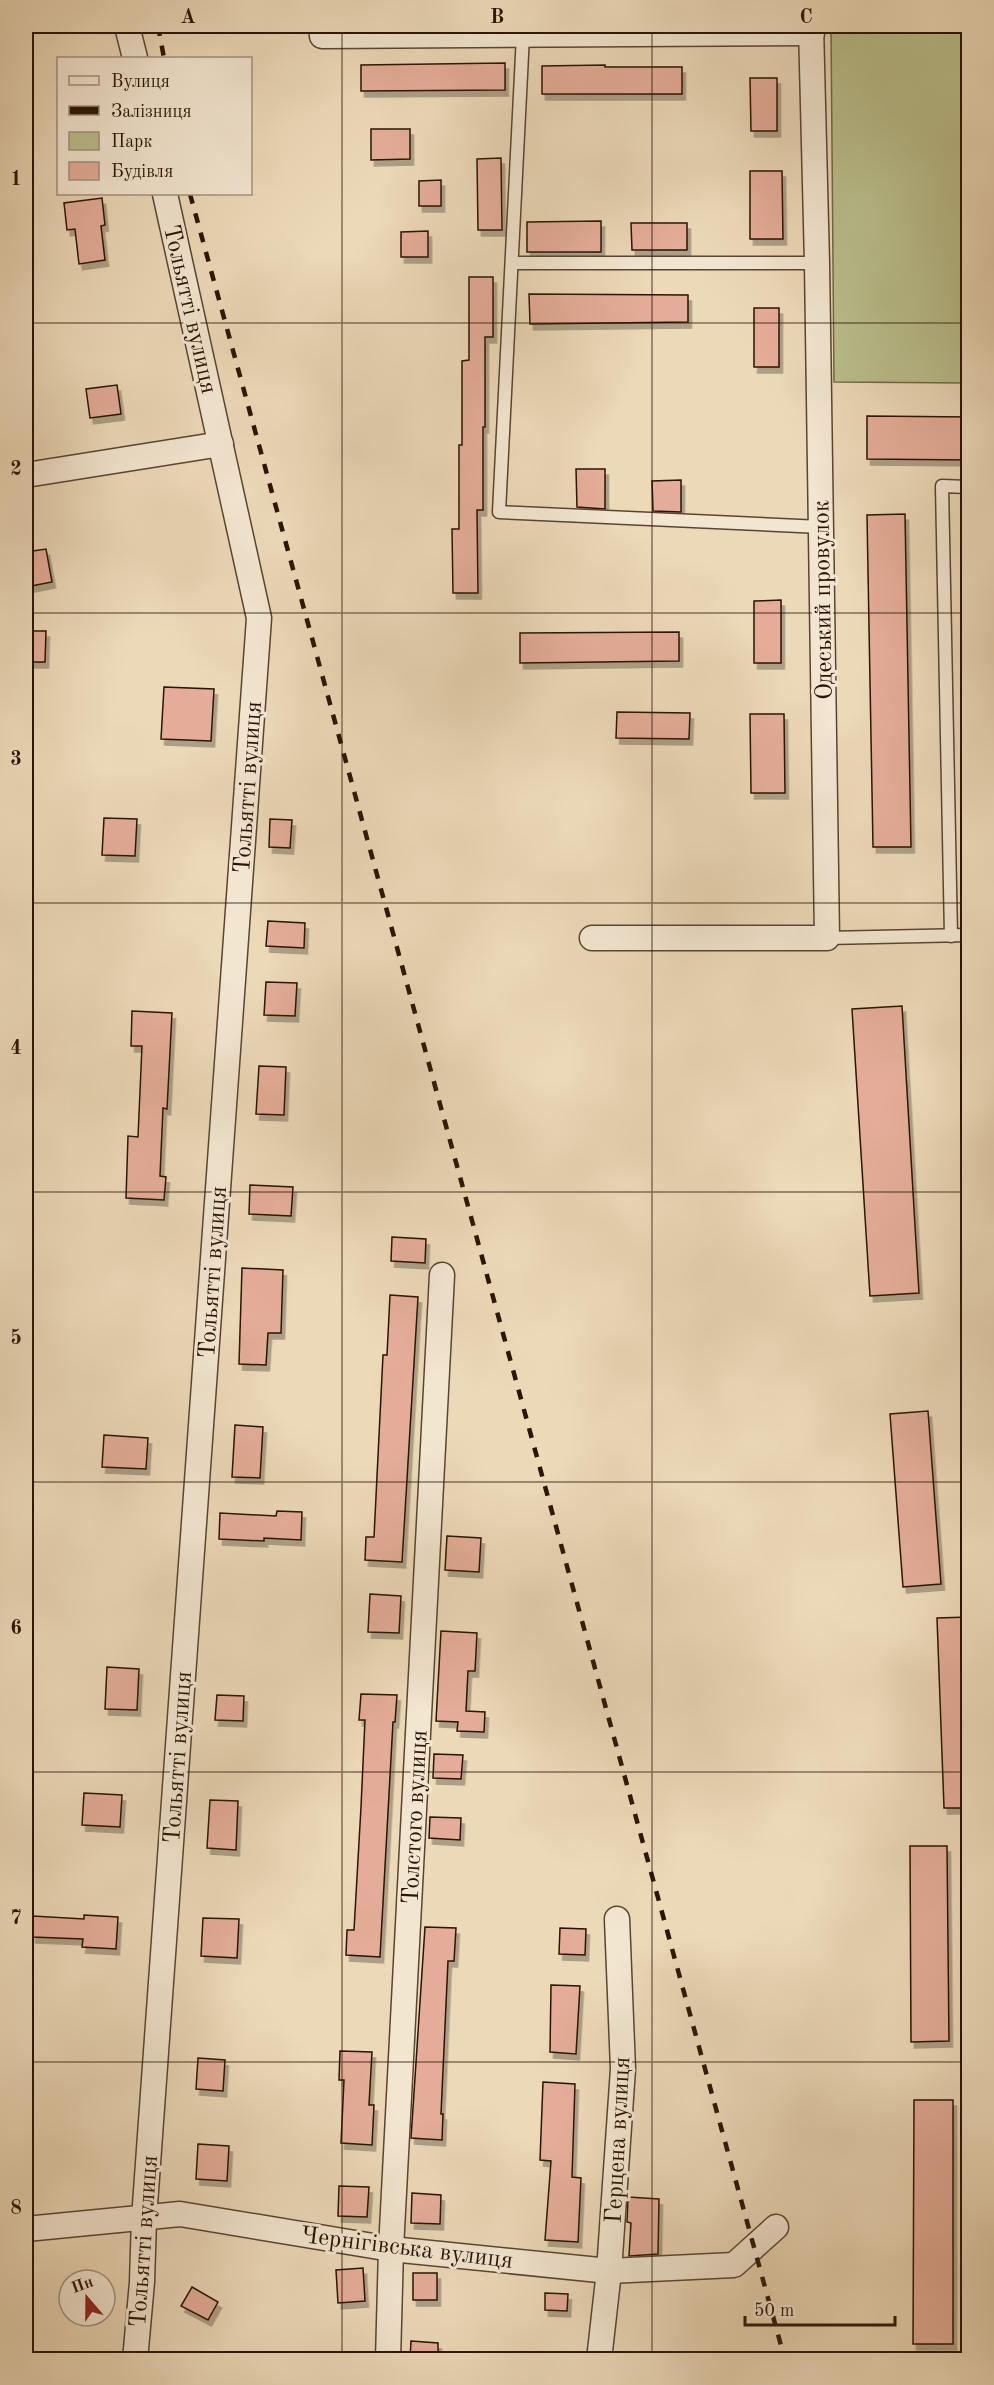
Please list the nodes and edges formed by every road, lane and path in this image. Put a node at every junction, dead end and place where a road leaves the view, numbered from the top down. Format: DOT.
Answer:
graph roads {
  1 [pos="127,26"];
  2 [pos="812,29"];
  3 [pos="602,30"];
  4 [pos="322,31"];
  5 [pos="523,35"];
  6 [pos="135,57"];
  7 [pos="165,195"];
  8 [pos="817,263"];
  9 [pos="512,264"];
  10 [pos="221,444"];
  11 [pos="26,475"];
  12 [pos="969,487"];
  13 [pos="821,527"];
  14 [pos="969,935"];
  15 [pos="951,936"];
  16 [pos="592,938"];
  17 [pos="827,938"];
  18 [pos="442,1275"];
  19 [pos="617,1919"];
  20 [pos="144,2219"];
  21 [pos="776,2228"];
  22 [pos="26,2229"];
  23 [pos="391,2249"];
  24 [pos="609,2271"];
  25 [pos="135,2360"];
  26 [pos="388,2360"];
  27 [pos="599,2360"];
  1 -- 6 [label="street"];
  2 -- 3 [label="street"];
  2 -- 8 [label="street, Одеський провулок"];
  3 -- 5 [label="street"];
  4 -- 5 [label="street"];
  5 -- 9 [label="lane"];
  7 -- 10 [label="street, Тольятті вулиця"];
  8 -- 9 [label="lane"];
  8 -- 13 [label="street, Одеський провулок"];
  9 -- 13 [label="lane"];
  10 -- 11 [label="street"];
  10 -- 20 [label="street, Тольятті вулиця"];
  12 -- 15 [label="lane"];
  13 -- 17 [label="street, Одеський провулок"];
  14 -- 15 [label="lane"];
  15 -- 17 [label="lane"];
  16 -- 17 [label="street"];
  18 -- 23 [label="street, Толстого вулиця"];
  19 -- 24 [label="street, Герцена вулиця"];
  20 -- 22 [label="street, Чернігівська вулиця"];
  20 -- 23 [label="street, Чернігівська вулиця"];
  20 -- 25 [label="street, Тольятті вулиця"];
  21 -- 24 [label="street, Чернігівська вулиця"];
  23 -- 24 [label="street, Чернігівська вулиця"];
  23 -- 26 [label="street, Толстого вулиця"];
  24 -- 27 [label="street, Герцена вулиця"];
}
